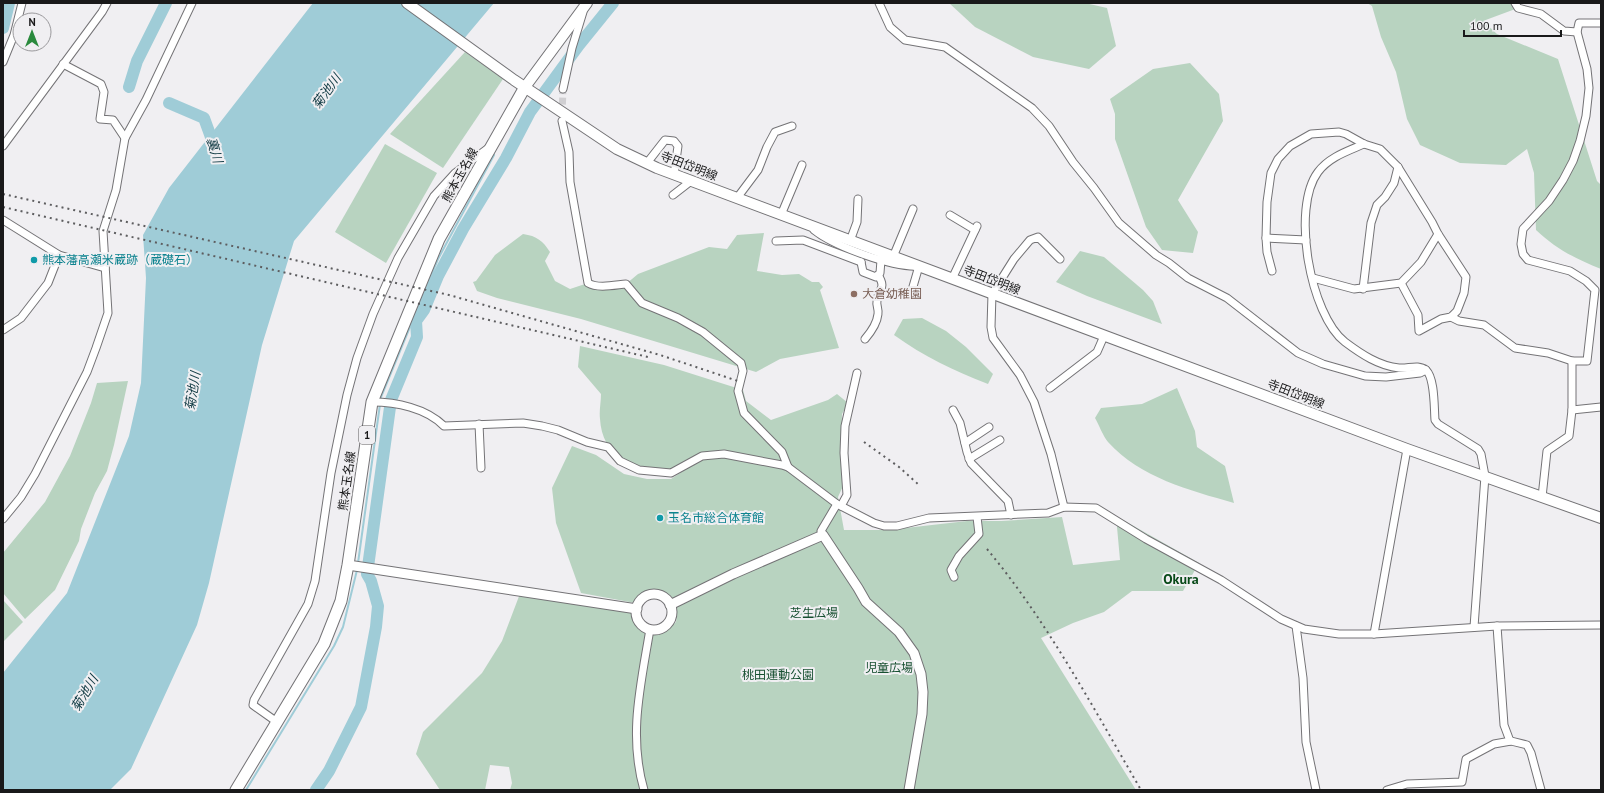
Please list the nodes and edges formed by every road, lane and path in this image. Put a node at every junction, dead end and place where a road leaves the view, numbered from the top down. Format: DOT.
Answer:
graph roads {
  1 [pos="22,3"];
  2 [pos="107,3"];
  3 [pos="192,3"];
  4 [pos="407,3"];
  5 [pos="879,3"];
  6 [pos="1516,3"];
  7 [pos="586,4"];
  8 [pos="1601,23"];
  9 [pos="1577,32"];
  10 [pos="3,62"];
  11 [pos="63,64"];
  12 [pos="525,87"];
  13 [pos="563,89"];
  14 [pos="562,121"];
  15 [pos="792,126"];
  16 [pos="125,138"];
  17 [pos="1364,144"];
  18 [pos="491,145"];
  19 [pos="3,146"];
  20 [pos="647,163"];
  21 [pos="802,165"];
  22 [pos="1398,167"];
  23 [pos="674,175"];
  24 [pos="692,181"];
  25 [pos="673,195"];
  26 [pos="737,198"];
  27 [pos="858,199"];
  28 [pos="913,209"];
  29 [pos="781,215"];
  30 [pos="950,215"];
  31 [pos="3,220"];
  32 [pos="805,224"];
  33 [pos="1438,234"];
  34 [pos="1266,238"];
  35 [pos="1306,240"];
  36 [pos="776,241"];
  37 [pos="850,241"];
  38 [pos="59,255"];
  39 [pos="868,256"];
  40 [pos="893,257"];
  41 [pos="1060,259"];
  42 [pos="881,260"];
  43 [pos="861,262"];
  44 [pos="919,266"];
  45 [pos="104,268"];
  46 [pos="1272,271"];
  47 [pos="878,275"];
  48 [pos="1313,278"];
  49 [pos="952,279"];
  50 [pos="1401,283"];
  51 [pos="1363,288"];
  52 [pos="912,290"];
  53 [pos="992,294"];
  54 [pos="1451,317"];
  55 [pos="3,330"];
  56 [pos="1104,336"];
  57 [pos="865,340"];
  58 [pos="1572,361"];
  59 [pos="1426,370"];
  60 [pos="857,373"];
  61 [pos="1050,388"];
  62 [pos="374,402"];
  63 [pos="1601,407"];
  64 [pos="953,410"];
  65 [pos="1572,410"];
  66 [pos="479,424"];
  67 [pos="989,427"];
  68 [pos="1000,440"];
  69 [pos="965,443"];
  70 [pos="1407,449"];
  71 [pos="969,459"];
  72 [pos="788,466"];
  73 [pos="481,468"];
  74 [pos="1485,476"];
  75 [pos="21,497"];
  76 [pos="1542,497"];
  77 [pos="839,505"];
  78 [pos="1064,507"];
  79 [pos="3,511"];
  80 [pos="1012,515"];
  81 [pos="977,517"];
  82 [pos="1601,518"];
  83 [pos="3,519"];
  84 [pos="824,535"];
  85 [pos="354,565"];
  86 [pos="954,577"];
  87 [pos="670,605"];
  88 [pos="637,609"];
  89 [pos="1601,625"];
  90 [pos="1296,626"];
  91 [pos="1497,626"];
  92 [pos="1474,627"];
  93 [pos="650,630"];
  94 [pos="1374,634"];
  95 [pos="277,722"];
  96 [pos="1510,741"];
  97 [pos="236,790"];
  98 [pos="644,790"];
  99 [pos="909,790"];
  100 [pos="1316,790"];
  101 [pos="1387,790"];
  102 [pos="1541,790"];
  1 -- 10 [label="street"];
  2 -- 11 [label="street"];
  3 -- 16 [label="street"];
  4 -- 12 [label="main road, 寺田岱明線"];
  5 -- 59 [label="street"];
  6 -- 9 [label="street"];
  7 -- 12 [label="main road"];
  7 -- 13 [label="street"];
  8 -- 9 [label="street"];
  9 -- 58 [label="street"];
  11 -- 16 [label="street"];
  11 -- 19 [label="street"];
  12 -- 18 [label="main road, 熊本玉名線 / 1"];
  12 -- 20 [label="main road, 寺田岱明線"];
  14 -- 72 [label="street"];
  15 -- 26 [label="street"];
  16 -- 45 [label="street"];
  17 -- 22 [label="street"];
  17 -- 34 [label="street"];
  17 -- 35 [label="street"];
  18 -- 62 [label="main road, 熊本玉名線 / 1"];
  18 -- 95 [label="street"];
  20 -- 23 [label="main road, 寺田岱明線"];
  20 -- 23 [label="street"];
  21 -- 29 [label="street"];
  22 -- 33 [label="street"];
  22 -- 51 [label="street"];
  23 -- 24 [label="main road, 寺田岱明線"];
  24 -- 25 [label="street"];
  24 -- 26 [label="main road, 寺田岱明線"];
  26 -- 29 [label="main road, 寺田岱明線"];
  27 -- 37 [label="street"];
  28 -- 40 [label="street"];
  29 -- 32 [label="main road, 寺田岱明線"];
  30 -- 49 [label="street"];
  31 -- 38 [label="street"];
  32 -- 37 [label="main road, 寺田岱明線"];
  32 -- 39 [label="street"];
  33 -- 50 [label="street"];
  33 -- 54 [label="street"];
  34 -- 35 [label="street"];
  34 -- 46 [label="street"];
  35 -- 48 [label="street"];
  36 -- 43 [label="street"];
  37 -- 40 [label="main road, 寺田岱明線"];
  38 -- 45 [label="street"];
  38 -- 55 [label="street"];
  39 -- 42 [label="street"];
  39 -- 43 [label="street"];
  40 -- 44 [label="main road, 寺田岱明線"];
  41 -- 53 [label="street"];
  42 -- 44 [label="street"];
  42 -- 47 [label="street"];
  43 -- 47 [label="street"];
  44 -- 49 [label="main road, 寺田岱明線"];
  44 -- 52 [label="street"];
  45 -- 75 [label="street"];
  47 -- 57 [label="street"];
  48 -- 51 [label="street"];
  48 -- 59 [label="street"];
  49 -- 53 [label="main road, 寺田岱明線"];
  50 -- 51 [label="street"];
  50 -- 54 [label="street"];
  53 -- 56 [label="main road, 寺田岱明線"];
  53 -- 78 [label="street"];
  54 -- 58 [label="street"];
  56 -- 61 [label="street"];
  56 -- 70 [label="main road, 寺田岱明線"];
  58 -- 65 [label="street"];
  59 -- 74 [label="street"];
  60 -- 77 [label="street"];
  62 -- 66 [label="street"];
  62 -- 85 [label="main road, 熊本玉名線 / 1"];
  63 -- 65 [label="street"];
  64 -- 69 [label="street"];
  65 -- 76 [label="street"];
  66 -- 72 [label="street"];
  66 -- 73 [label="street"];
  67 -- 69 [label="street"];
  68 -- 71 [label="street"];
  69 -- 71 [label="street"];
  70 -- 74 [label="main road, 寺田岱明線"];
  70 -- 94 [label="street"];
  71 -- 80 [label="street"];
  72 -- 77 [label="street"];
  74 -- 76 [label="main road, 寺田岱明線"];
  74 -- 92 [label="street"];
  75 -- 79 [label="street"];
  75 -- 83 [label="street"];
  76 -- 82 [label="main road, 寺田岱明線"];
  77 -- 81 [label="street"];
  77 -- 84 [label="street"];
  78 -- 80 [label="street"];
  78 -- 90 [label="street"];
  80 -- 81 [label="street"];
  81 -- 86 [label="street"];
  84 -- 87 [label="street"];
  84 -- 99 [label="street"];
  85 -- 88 [label="street"];
  85 -- 95 [label="main road, 熊本玉名線 / 1"];
  87 -- 88 [label="street"];
  87 -- 93 [label="street"];
  88 -- 93 [label="street"];
  89 -- 91 [label="street"];
  90 -- 94 [label="street"];
  90 -- 100 [label="street"];
  91 -- 92 [label="street"];
  91 -- 96 [label="street"];
  92 -- 94 [label="street"];
  93 -- 98 [label="street"];
  95 -- 97 [label="main road, 熊本玉名線 / 1"];
  96 -- 101 [label="street"];
  96 -- 102 [label="street"];
}
